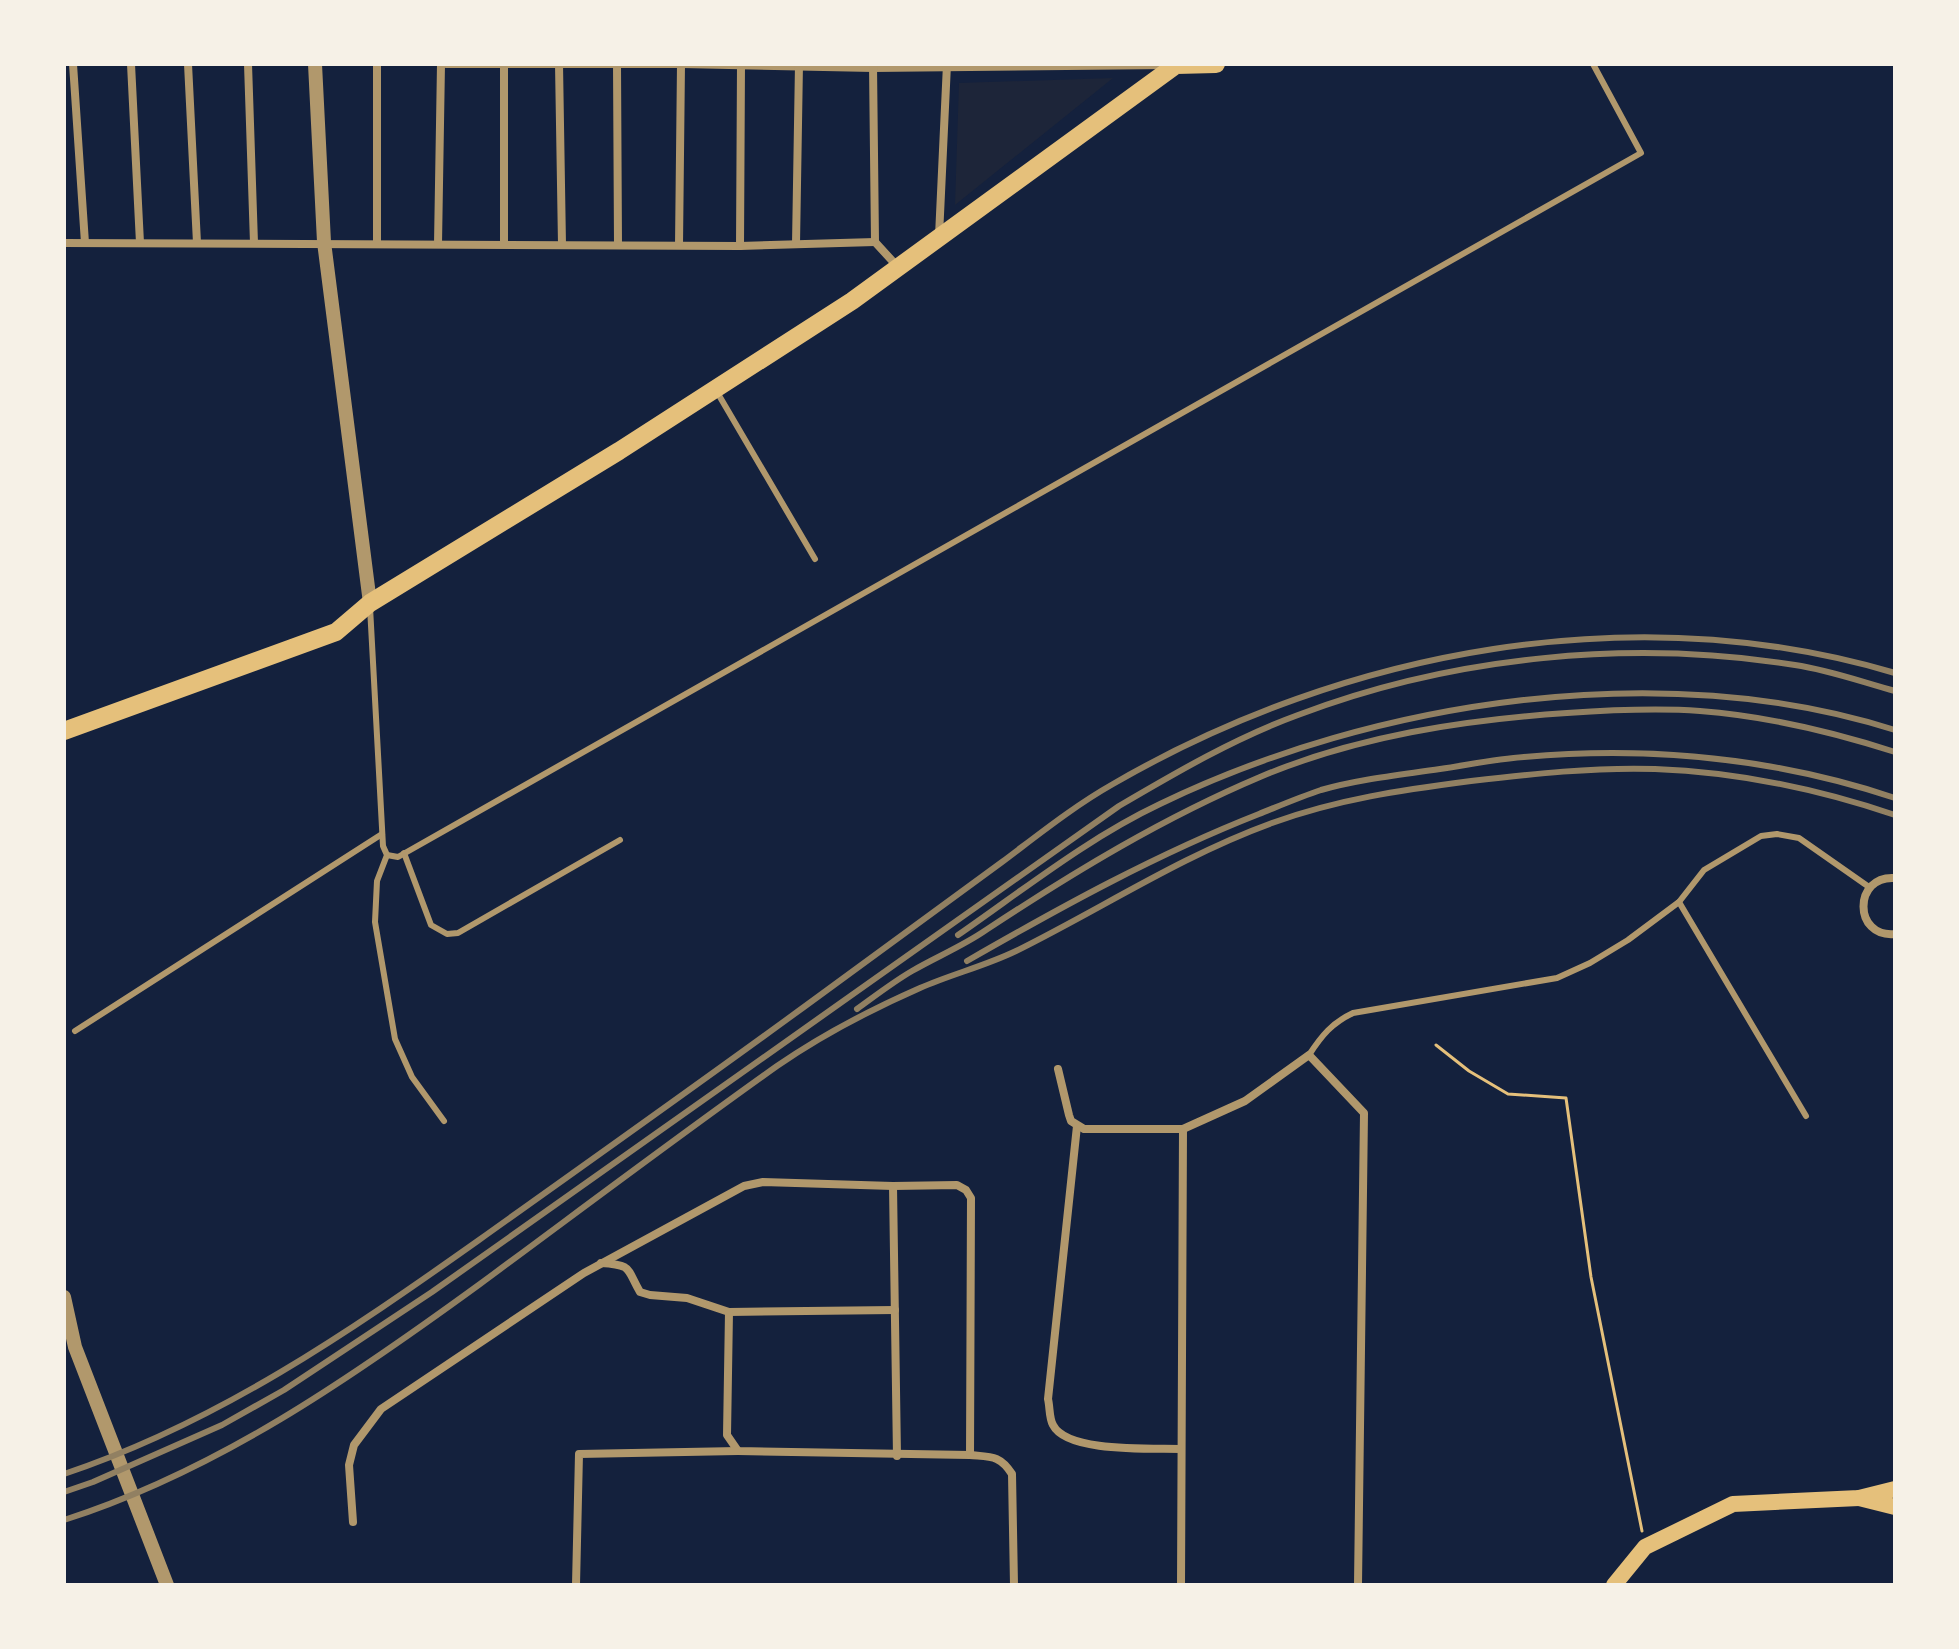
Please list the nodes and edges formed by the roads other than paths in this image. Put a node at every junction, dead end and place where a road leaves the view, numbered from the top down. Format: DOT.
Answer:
graph roads {
  1 [pos="73,64"];
  2 [pos="131,64"];
  3 [pos="188,64"];
  4 [pos="248,64"];
  5 [pos="315,64"];
  6 [pos="377,64"];
  7 [pos="443,64"];
  8 [pos="559,64"];
  9 [pos="681,64"];
  10 [pos="799,64"];
  11 [pos="1177,64"];
  12 [pos="1216,64"];
  13 [pos="1593,64"];
  14 [pos="504,65"];
  15 [pos="617,65"];
  16 [pos="741,65"];
  17 [pos="947,65"];
  18 [pos="873,66"];
  19 [pos="939,237"];
  20 [pos="324,242"];
  21 [pos="875,242"];
  22 [pos="64,243"];
  23 [pos="85,243"];
  24 [pos="140,243"];
  25 [pos="197,243"];
  26 [pos="254,243"];
  27 [pos="377,244"];
  28 [pos="438,244"];
  29 [pos="504,244"];
  30 [pos="796,244"];
  31 [pos="562,245"];
  32 [pos="618,245"];
  33 [pos="679,245"];
  34 [pos="740,246"];
  35 [pos="898,266"];
  36 [pos="715,389"];
  37 [pos="815,559"];
  38 [pos="370,603"];
  39 [pos="64,731"];
  40 [pos="382,834"];
  41 [pos="620,840"];
  42 [pos="404,853"];
  43 [pos="387,855"];
  44 [pos="1895,878"];
  45 [pos="1869,887"];
  46 [pos="1679,902"];
  47 [pos="1895,934"];
  48 [pos="75,1031"];
  49 [pos="1309,1055"];
  50 [pos="1058,1069"];
  51 [pos="1806,1116"];
  52 [pos="444,1121"];
  53 [pos="1077,1126"];
  54 [pos="1183,1129"];
  55 [pos="893,1186"];
  56 [pos="600,1263"];
  57 [pos="64,1297"];
  58 [pos="895,1310"];
  59 [pos="729,1312"];
  60 [pos="69,1349"];
  61 [pos="1181,1449"];
  62 [pos="738,1451"];
  63 [pos="970,1455"];
  64 [pos="897,1456"];
  65 [pos="1895,1489"];
  66 [pos="1859,1498"];
  67 [pos="1895,1507"];
  68 [pos="353,1522"];
  69 [pos="167,1585"];
  70 [pos="576,1585"];
  71 [pos="1014,1585"];
  72 [pos="1181,1585"];
  73 [pos="1358,1585"];
  74 [pos="1614,1585"];
  1 -- 23 [label="street"];
  2 -- 24 [label="street"];
  3 -- 25 [label="street"];
  4 -- 26 [label="street"];
  5 -- 20 [label="street"];
  6 -- 27 [label="street"];
  7 -- 14 [label="street"];
  7 -- 28 [label="street"];
  8 -- 14 [label="street"];
  8 -- 15 [label="street"];
  8 -- 31 [label="street"];
  9 -- 15 [label="street"];
  9 -- 16 [label="street"];
  9 -- 33 [label="street"];
  10 -- 16 [label="street"];
  10 -- 18 [label="street"];
  10 -- 30 [label="street"];
  11 -- 12 [label="main road"];
  11 -- 17 [label="street"];
  11 -- 19 [label="main road"];
  13 -- 42 [label="lane"];
  14 -- 29 [label="street"];
  15 -- 32 [label="street"];
  16 -- 34 [label="street"];
  17 -- 18 [label="street"];
  17 -- 19 [label="street"];
  18 -- 21 [label="street"];
  19 -- 35 [label="main road"];
  20 -- 26 [label="street"];
  20 -- 27 [label="street"];
  20 -- 38 [label="street"];
  21 -- 30 [label="street"];
  21 -- 35 [label="street"];
  22 -- 23 [label="street"];
  23 -- 24 [label="street"];
  24 -- 25 [label="street"];
  25 -- 26 [label="street"];
  27 -- 28 [label="street"];
  28 -- 29 [label="street"];
  29 -- 31 [label="street"];
  30 -- 34 [label="street"];
  31 -- 32 [label="street"];
  32 -- 33 [label="street"];
  33 -- 34 [label="street"];
  35 -- 36 [label="main road"];
  36 -- 37 [label="lane"];
  36 -- 38 [label="main road"];
  38 -- 39 [label="main road"];
  38 -- 40 [label="lane"];
  40 -- 43 [label="lane"];
  40 -- 48 [label="lane"];
  41 -- 42 [label="lane"];
  42 -- 43 [label="lane"];
  43 -- 52 [label="lane"];
  44 -- 45 [label="street"];
  45 -- 46 [label="lane"];
  45 -- 47 [label="street"];
  46 -- 49 [label="lane"];
  46 -- 51 [label="lane"];
  49 -- 54 [label="street"];
  49 -- 73 [label="street"];
  50 -- 53 [label="street"];
  53 -- 54 [label="street"];
  53 -- 61 [label="street"];
  54 -- 61 [label="street"];
  55 -- 56 [label="street"];
  55 -- 58 [label="street"];
  55 -- 63 [label="street"];
  56 -- 59 [label="street"];
  56 -- 68 [label="street"];
  57 -- 60 [label="street"];
  58 -- 59 [label="street"];
  58 -- 64 [label="street"];
  59 -- 62 [label="street"];
  60 -- 69 [label="street"];
  61 -- 72 [label="street"];
  62 -- 64 [label="street"];
  62 -- 70 [label="street"];
  63 -- 64 [label="street"];
  63 -- 71 [label="street"];
  65 -- 66 [label="main road"];
  66 -- 67 [label="main road"];
  66 -- 74 [label="main road"];
}
